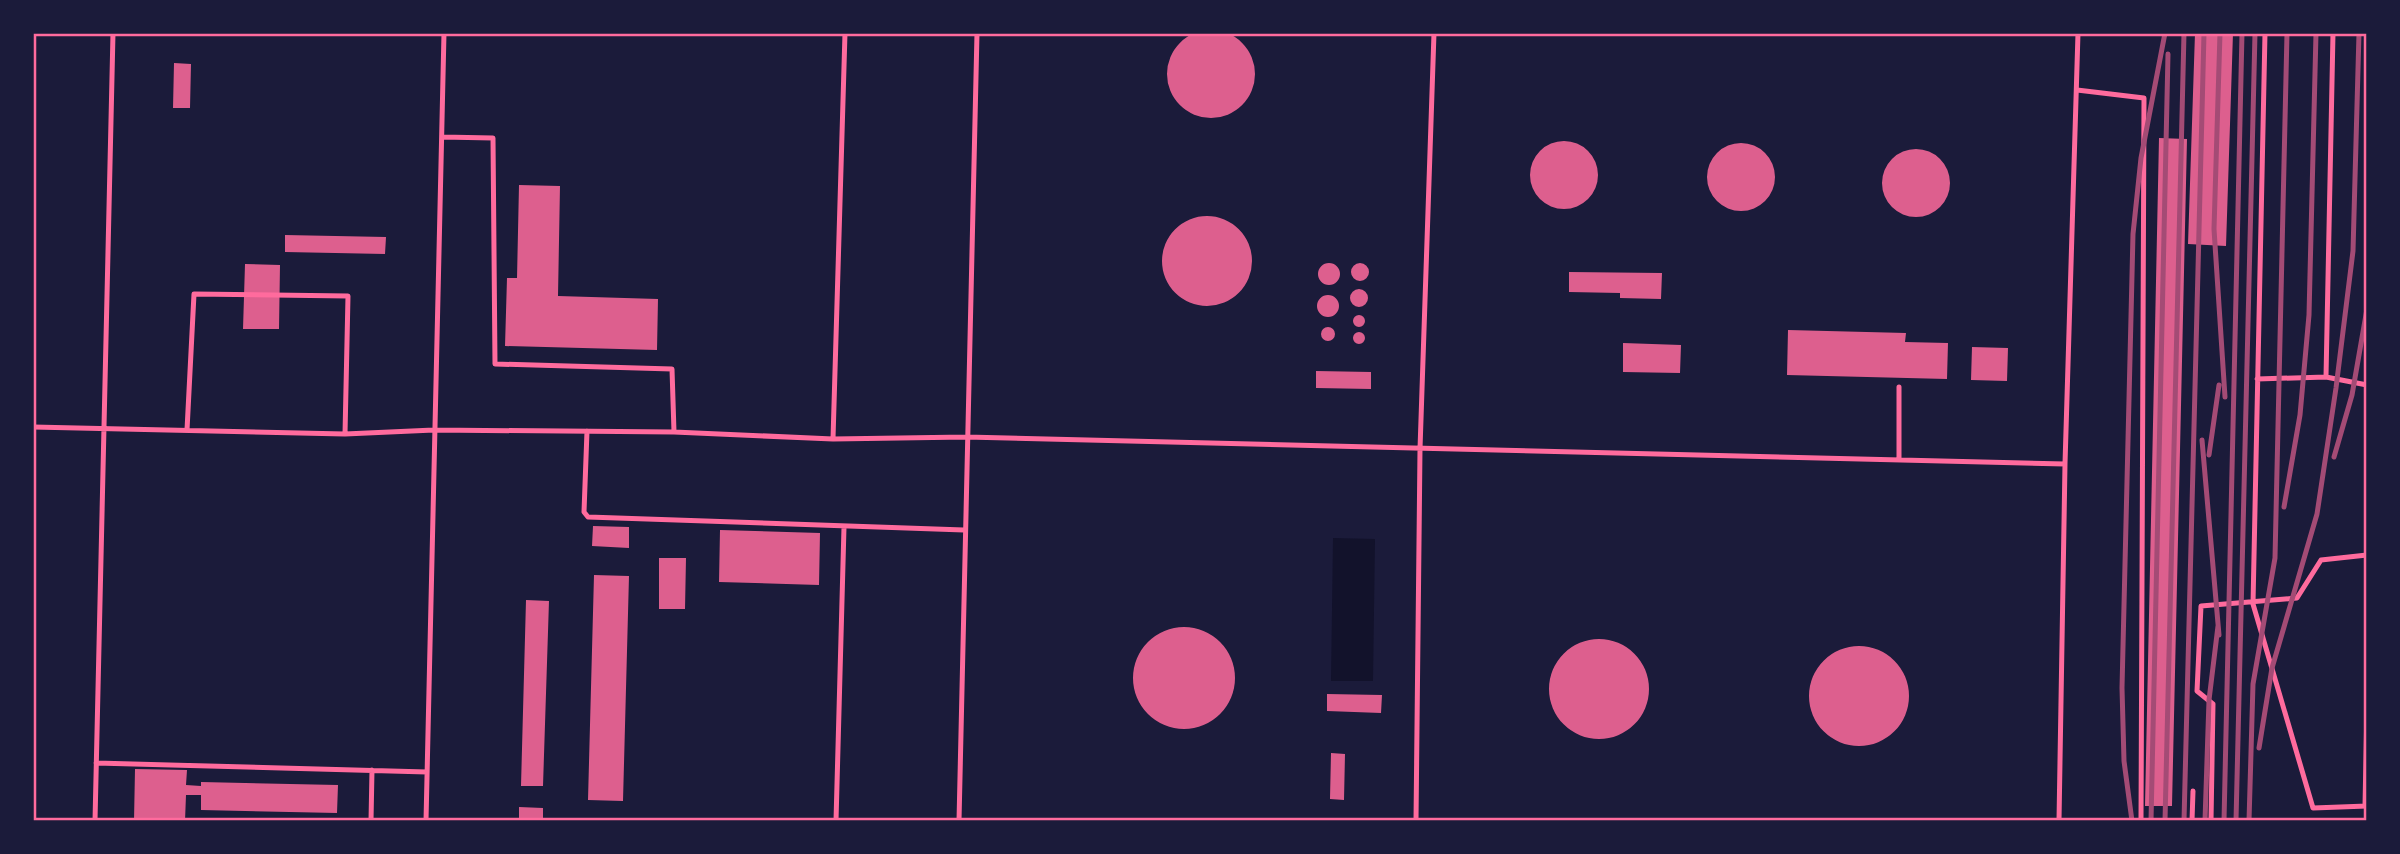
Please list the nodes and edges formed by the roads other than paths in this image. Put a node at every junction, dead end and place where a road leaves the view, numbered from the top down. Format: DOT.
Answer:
graph roads {
  1 [pos="113,33"];
  2 [pos="444,33"];
  3 [pos="845,33"];
  4 [pos="977,33"];
  5 [pos="1434,33"];
  6 [pos="2078,33"];
  7 [pos="2265,33"];
  8 [pos="2333,33"];
  9 [pos="2077,90"];
  10 [pos="442,137"];
  11 [pos="2326,377"];
  12 [pos="2258,379"];
  13 [pos="2367,385"];
  14 [pos="1899,387"];
  15 [pos="33,427"];
  16 [pos="104,428"];
  17 [pos="187,430"];
  18 [pos="434,430"];
  19 [pos="587,431"];
  20 [pos="674,432"];
  21 [pos="345,434"];
  22 [pos="966,437"];
  23 [pos="833,439"];
  24 [pos="1420,449"];
  25 [pos="1899,458"];
  26 [pos="2065,464"];
  27 [pos="844,527"];
  28 [pos="964,530"];
  29 [pos="2367,555"];
  30 [pos="2253,604"];
  31 [pos="2367,707"];
  32 [pos="96,763"];
  33 [pos="372,770"];
  34 [pos="427,772"];
  35 [pos="2193,791"];
  36 [pos="2366,806"];
  37 [pos="95,821"];
  38 [pos="371,821"];
  39 [pos="426,821"];
  40 [pos="836,821"];
  41 [pos="959,821"];
  42 [pos="1416,821"];
  43 [pos="2059,821"];
  44 [pos="2141,821"];
  45 [pos="2192,821"];
  46 [pos="2211,821"];
  1 -- 16 [label="lane"];
  2 -- 10 [label="lane"];
  3 -- 23 [label="lane"];
  4 -- 22 [label="lane"];
  5 -- 24 [label="lane"];
  6 -- 9 [label="lane"];
  7 -- 12 [label="lane"];
  8 -- 11 [label="lane"];
  9 -- 26 [label="lane"];
  9 -- 44 [label="lane"];
  10 -- 18 [label="lane"];
  10 -- 20 [label="lane"];
  11 -- 12 [label="lane"];
  11 -- 13 [label="lane"];
  12 -- 30 [label="lane"];
  14 -- 25 [label="lane"];
  15 -- 16 [label="lane"];
  16 -- 17 [label="lane"];
  16 -- 32 [label="lane"];
  17 -- 21 [label="lane"];
  17 -- 21 [label="lane"];
  18 -- 19 [label="lane"];
  18 -- 21 [label="lane"];
  18 -- 34 [label="lane"];
  19 -- 20 [label="lane"];
  19 -- 27 [label="lane"];
  20 -- 23 [label="lane"];
  22 -- 23 [label="lane"];
  22 -- 24 [label="lane"];
  22 -- 28 [label="lane"];
  24 -- 25 [label="lane"];
  24 -- 42 [label="lane"];
  25 -- 26 [label="lane"];
  26 -- 43 [label="lane"];
  27 -- 28 [label="lane"];
  27 -- 40 [label="lane"];
  28 -- 41 [label="lane"];
  29 -- 30 [label="lane"];
  30 -- 36 [label="lane"];
  30 -- 46 [label="lane"];
  31 -- 36 [label="lane"];
  32 -- 33 [label="lane"];
  32 -- 37 [label="lane"];
  33 -- 34 [label="lane"];
  33 -- 38 [label="lane"];
  34 -- 39 [label="lane"];
  35 -- 45 [label="lane"];
}
